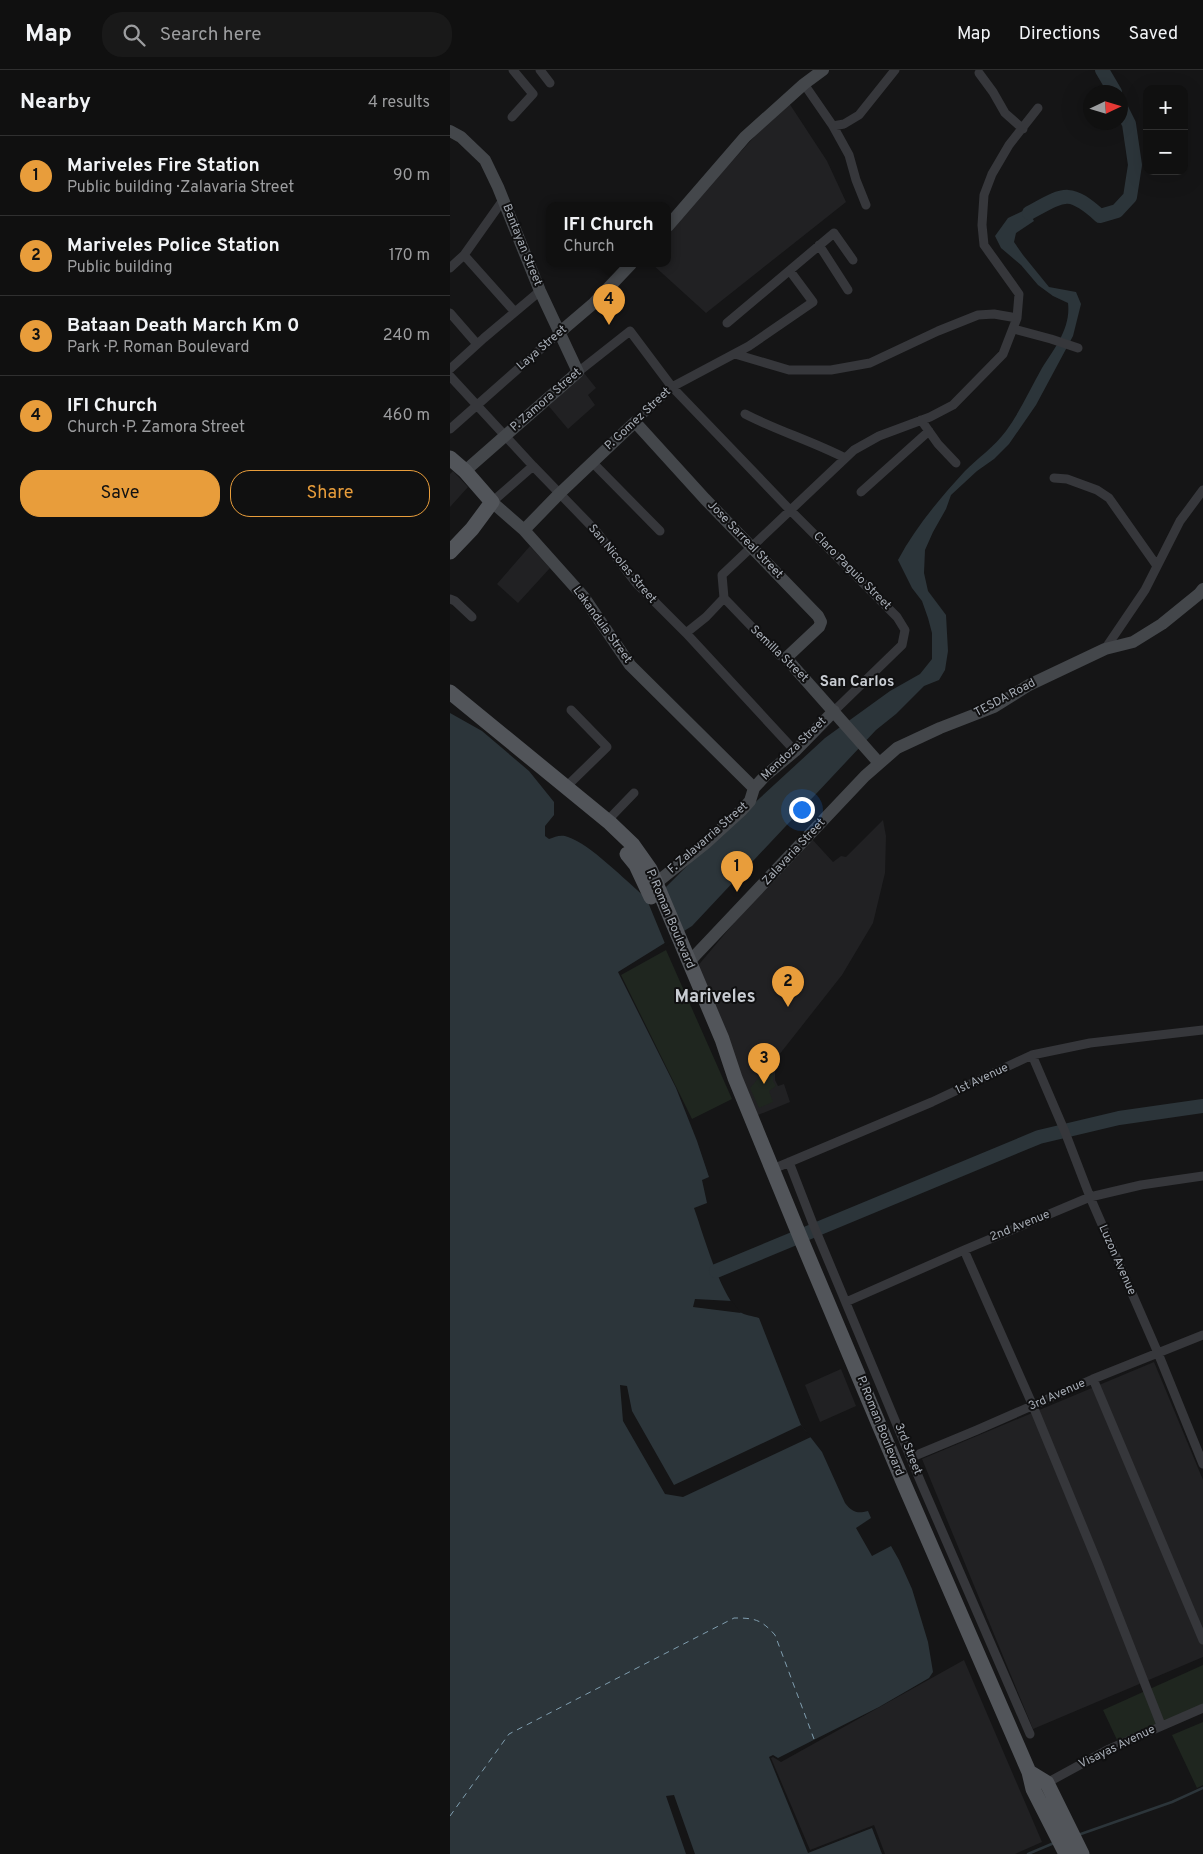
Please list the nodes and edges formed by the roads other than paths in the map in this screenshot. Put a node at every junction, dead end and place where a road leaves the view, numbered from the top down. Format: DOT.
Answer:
graph roads {
  1 [pos="513,70"];
  2 [pos="540,70"];
  3 [pos="823,70"];
  4 [pos="895,70"];
  5 [pos="979,72"];
  6 [pos="550,83"];
  7 [pos="804,84"];
  8 [pos="1038,108"];
  9 [pos="512,117"];
  10 [pos="833,126"];
  11 [pos="1023,129"];
  12 [pos="450,131"];
  13 [pos="503,200"];
  14 [pos="866,205"];
  15 [pos="671,223"];
  16 [pos="819,245"];
  17 [pos="464,255"];
  18 [pos="853,260"];
  19 [pos="628,267"];
  20 [pos="450,268"];
  21 [pos="790,271"];
  22 [pos="848,290"];
  23 [pos="540,291"];
  24 [pos="515,312"];
  25 [pos="450,313"];
  26 [pos="1017,318"];
  27 [pos="727,323"];
  28 [pos="1014,329"];
  29 [pos="630,331"];
  30 [pos="560,332"];
  31 [pos="477,344"];
  32 [pos="1075,347"];
  33 [pos="735,354"];
  34 [pos="450,369"];
  35 [pos="578,372"];
  36 [pos="450,376"];
  37 [pos="672,387"];
  38 [pos="477,405"];
  39 [pos="745,414"];
  40 [pos="922,420"];
  41 [pos="635,422"];
  42 [pos="450,429"];
  43 [pos="929,431"];
  44 [pos="505,436"];
  45 [pos="450,458"];
  46 [pos="845,458"];
  47 [pos="592,462"];
  48 [pos="956,463"];
  49 [pos="533,466"];
  50 [pos="465,471"];
  51 [pos="1054,478"];
  52 [pos="1203,490"];
  53 [pos="861,492"];
  54 [pos="560,493"];
  55 [pos="492,502"];
  56 [pos="791,510"];
  57 [pos="524,530"];
  58 [pos="660,531"];
  59 [pos="751,546"];
  60 [pos="450,552"];
  61 [pos="1157,566"];
  62 [pos="1203,589"];
  63 [pos="724,598"];
  64 [pos="450,599"];
  65 [pos="472,617"];
  66 [pos="686,633"];
  67 [pos="1105,649"];
  68 [pos="786,658"];
  69 [pos="450,692"];
  70 [pos="571,710"];
  71 [pos="834,711"];
  72 [pos="795,751"];
  73 [pos="879,763"];
  74 [pos="566,787"];
  75 [pos="754,788"];
  76 [pos="634,793"];
  77 [pos="607,821"];
  78 [pos="654,889"];
  79 [pos="677,946"];
  80 [pos="689,962"];
  81 [pos="1203,1030"];
  82 [pos="1032,1055"];
  83 [pos="736,1078"];
  84 [pos="789,1162"];
  85 [pos="773,1168"];
  86 [pos="1203,1176"];
  87 [pos="1090,1198"];
  88 [pos="964,1250"];
  89 [pos="846,1302"];
  90 [pos="1203,1334"];
  91 [pos="1158,1353"];
  92 [pos="1093,1379"];
  93 [pos="1033,1406"];
  94 [pos="912,1457"];
  95 [pos="1203,1464"];
  96 [pos="904,1484"];
  97 [pos="922,1485"];
  98 [pos="965,1582"];
  99 [pos="953,1594"];
  100 [pos="1203,1640"];
  101 [pos="1203,1708"];
  102 [pos="1161,1726"];
  103 [pos="1030,1734"];
  104 [pos="1040,1786"];
  105 [pos="1073,1851"];
  1 -- 9 [label="street"];
  2 -- 6 [label="street"];
  3 -- 7 [label="street"];
  4 -- 10 [label="street"];
  5 -- 11 [label="street"];
  7 -- 10 [label="street"];
  7 -- 15 [label="street"];
  8 -- 11 [label="street"];
  10 -- 14 [label="street"];
  11 -- 26 [label="street"];
  12 -- 13 [label="street, Bantayan Street"];
  13 -- 17 [label="street"];
  13 -- 23 [label="street, Bantayan Street"];
  16 -- 18 [label="street"];
  16 -- 21 [label="street"];
  16 -- 22 [label="street"];
  17 -- 20 [label="street"];
  17 -- 24 [label="street"];
  19 -- 30 [label="street, Laya Street"];
  21 -- 27 [label="street"];
  21 -- 33 [label="street, P. Gomez Street"];
  23 -- 24 [label="street"];
  23 -- 30 [label="street, Bantayan Street"];
  24 -- 31 [label="street"];
  25 -- 31 [label="street"];
  26 -- 28 [label="street"];
  26 -- 33 [label="street"];
  28 -- 32 [label="street"];
  28 -- 40 [label="street"];
  29 -- 35 [label="street, P. Zamora Street"];
  29 -- 37 [label="street, Claro Paguio Street"];
  30 -- 35 [label="street, Bantayan Street"];
  30 -- 38 [label="street, Laya Street"];
  31 -- 34 [label="street"];
  33 -- 37 [label="street, P. Gomez Street"];
  35 -- 44 [label="street, P. Zamora Street"];
  36 -- 38 [label="street, San Nicolas Street"];
  37 -- 41 [label="street, P. Gomez Street"];
  37 -- 56 [label="street, Claro Paguio Street"];
  38 -- 42 [label="street, Laya Street"];
  38 -- 44 [label="street, San Nicolas Street"];
  39 -- 46 [label="street"];
  40 -- 43 [label="street"];
  40 -- 46 [label="street"];
  41 -- 47 [label="street, P. Gomez Street"];
  41 -- 59 [label="street, Jose Sarreal Street"];
  43 -- 48 [label="street"];
  43 -- 53 [label="street"];
  44 -- 49 [label="street, San Nicolas Street"];
  44 -- 50 [label="street, P. Zamora Street"];
  45 -- 50 [label="main road"];
  46 -- 56 [label="street"];
  47 -- 54 [label="street, P. Gomez Street"];
  47 -- 58 [label="street"];
  49 -- 54 [label="street, San Nicolas Street"];
  49 -- 55 [label="street"];
  50 -- 55 [label="main road"];
  51 -- 61 [label="street"];
  52 -- 61 [label="street"];
  54 -- 57 [label="street, P. Gomez Street"];
  54 -- 66 [label="street, San Nicolas Street"];
  55 -- 57 [label="street, Lakandula Street"];
  55 -- 60 [label="main road"];
  56 -- 59 [label="street"];
  56 -- 71 [label="street, Claro Paguio Street"];
  57 -- 75 [label="street, Lakandula Street"];
  59 -- 63 [label="street"];
  59 -- 68 [label="street, Jose Sarreal Street"];
  61 -- 67 [label="street"];
  62 -- 67 [label="street, TESDA Road"];
  63 -- 66 [label="street"];
  63 -- 68 [label="street, Semilla Street"];
  64 -- 65 [label="street"];
  66 -- 72 [label="street, San Nicolas Street"];
  67 -- 73 [label="street, TESDA Road"];
  68 -- 71 [label="street, Semilla Street"];
  69 -- 74 [label="main road, P. Roman Boulevard"];
  70 -- 74 [label="street"];
  71 -- 72 [label="street, Mendoza Street"];
  71 -- 73 [label="street, Semilla Street"];
  72 -- 75 [label="street, Mendoza Street"];
  73 -- 80 [label="street, Zalavaria Street"];
  74 -- 77 [label="main road, P. Roman Boulevard"];
  74 -- 78 [label="main road, P. Roman Boulevard"];
  75 -- 78 [label="street, F. Zalavarria Street"];
  76 -- 77 [label="street"];
  77 -- 78 [label="main road, P. Roman Boulevard"];
  78 -- 79 [label="main road, P. Roman Boulevard"];
  79 -- 80 [label="main road, P. Roman Boulevard"];
  79 -- 83 [label="main road, P. Roman Boulevard"];
  80 -- 83 [label="main road, P. Roman Boulevard"];
  81 -- 82 [label="street, 1st Avenue"];
  82 -- 84 [label="street, 1st Avenue"];
  82 -- 87 [label="street, Luzon Avenue"];
  83 -- 85 [label="main road, P. Roman Boulevard"];
  84 -- 85 [label="street, 1st Avenue"];
  84 -- 89 [label="street, 3rd Street"];
  85 -- 96 [label="main road, P. Roman Boulevard"];
  86 -- 87 [label="street, 2nd Avenue"];
  87 -- 88 [label="street, 2nd Avenue"];
  87 -- 91 [label="street, Luzon Avenue"];
  88 -- 89 [label="street, 2nd Avenue"];
  88 -- 93 [label="street"];
  89 -- 94 [label="street, 3rd Street"];
  90 -- 91 [label="street, 3rd Avenue"];
  91 -- 92 [label="street, 3rd Avenue"];
  91 -- 95 [label="street, Luzon Avenue"];
  92 -- 93 [label="street, 3rd Avenue"];
  92 -- 100 [label="street"];
  93 -- 94 [label="street, 3rd Avenue"];
  93 -- 102 [label="street"];
  94 -- 97 [label="street, 3rd Street"];
  96 -- 97 [label="street"];
  96 -- 99 [label="main road, P. Roman Boulevard"];
  97 -- 98 [label="street, 3rd Street"];
  98 -- 99 [label="street"];
  98 -- 103 [label="street, 3rd Street"];
  99 -- 104 [label="main road, P. Roman Boulevard"];
  101 -- 102 [label="street, Visayas Avenue"];
  102 -- 104 [label="street, Visayas Avenue"];
  104 -- 105 [label="main road, P. Roman Boulevard"];
}
